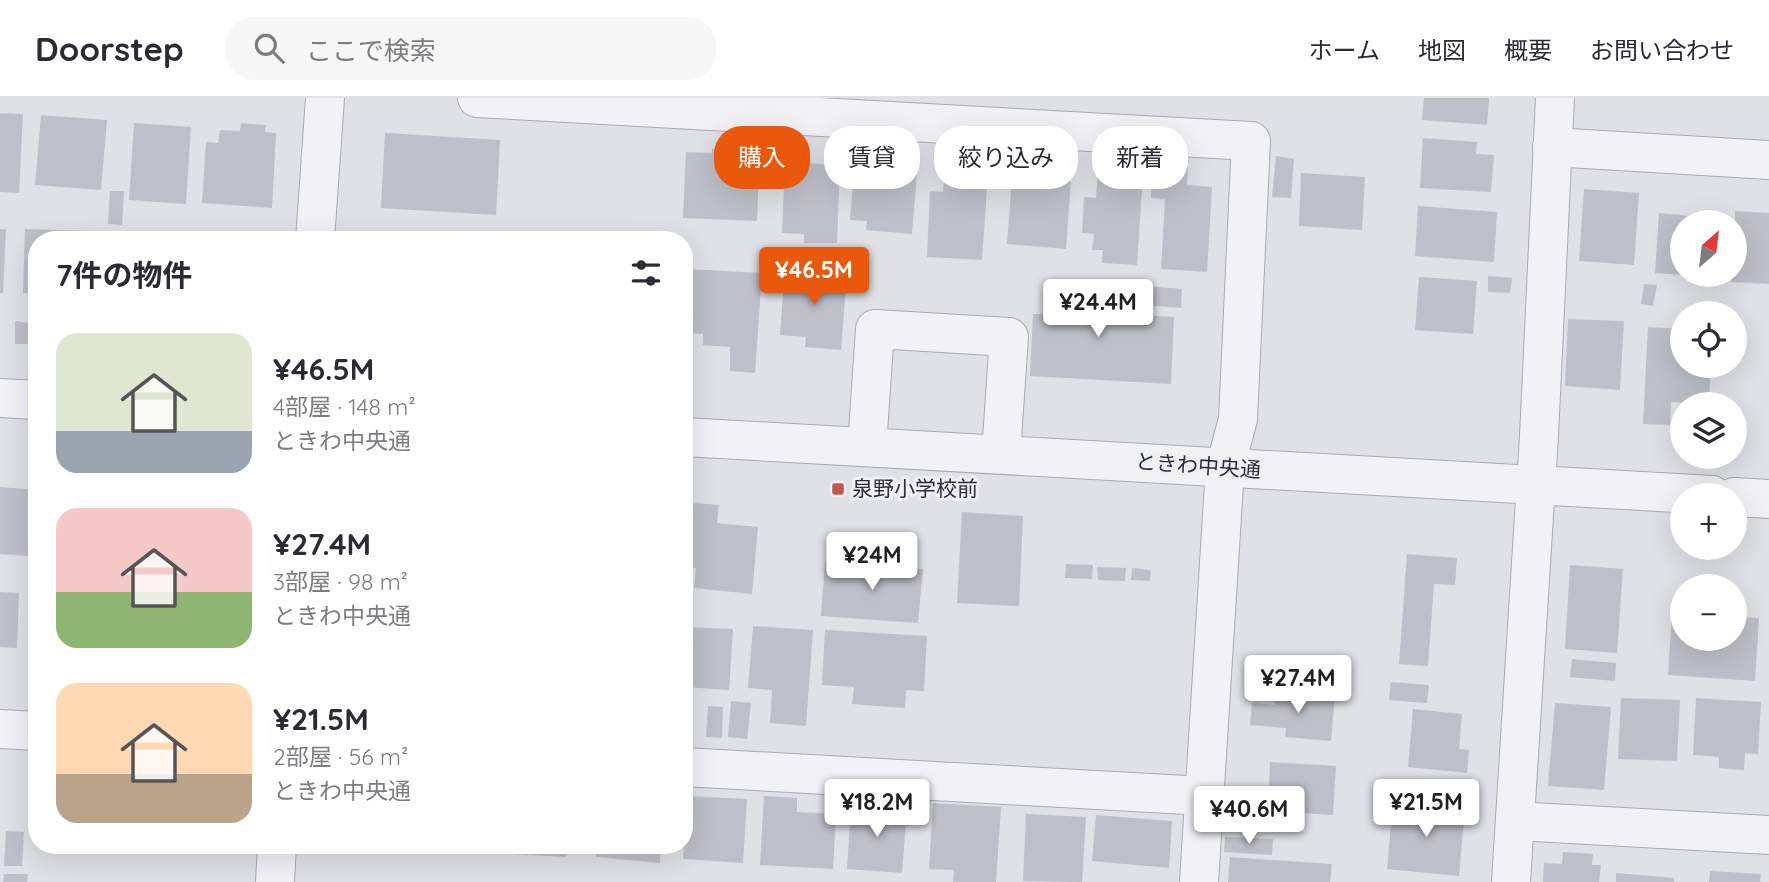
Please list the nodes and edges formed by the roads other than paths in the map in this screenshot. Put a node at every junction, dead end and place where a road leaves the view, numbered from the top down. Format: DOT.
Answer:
graph roads {
  1 [pos="325,98"];
  2 [pos="477,98"];
  3 [pos="1555,98"];
  4 [pos="1552,147"];
  5 [pos="1769,160"];
  6 [pos="316,231"];
  7 [pos="0,398"];
  8 [pos="28,400"];
  9 [pos="693,437"];
  10 [pos="867,447"];
  11 [pos="1001,454"];
  12 [pos="1225,468"];
  13 [pos="1536,485"];
  14 [pos="1670,493"];
  15 [pos="1747,497"];
  16 [pos="1769,499"];
  17 [pos="0,729"];
  18 [pos="28,731"];
  19 [pos="693,768"];
  20 [pos="1204,796"];
  21 [pos="1515,821"];
  22 [pos="1769,835"];
  23 [pos="277,854"];
  24 [pos="275,882"];
  25 [pos="1199,882"];
  26 [pos="1511,882"];
  1 -- 6 [label="street"];
  2 -- 12 [label="street"];
  3 -- 4 [label="street"];
  4 -- 5 [label="street"];
  4 -- 13 [label="street"];
  7 -- 8 [label="street"];
  9 -- 10 [label="street, ときわ中央通"];
  10 -- 11 [label="street, ときわ中央通"];
  10 -- 11 [label="street"];
  11 -- 12 [label="street, ときわ中央通"];
  12 -- 13 [label="street, ときわ中央通"];
  12 -- 20 [label="street"];
  13 -- 14 [label="street, ときわ中央通"];
  13 -- 21 [label="street"];
  15 -- 16 [label="street"];
  17 -- 18 [label="street"];
  19 -- 20 [label="street"];
  20 -- 25 [label="street"];
  21 -- 22 [label="street"];
  21 -- 26 [label="street"];
  23 -- 24 [label="street"];
}
